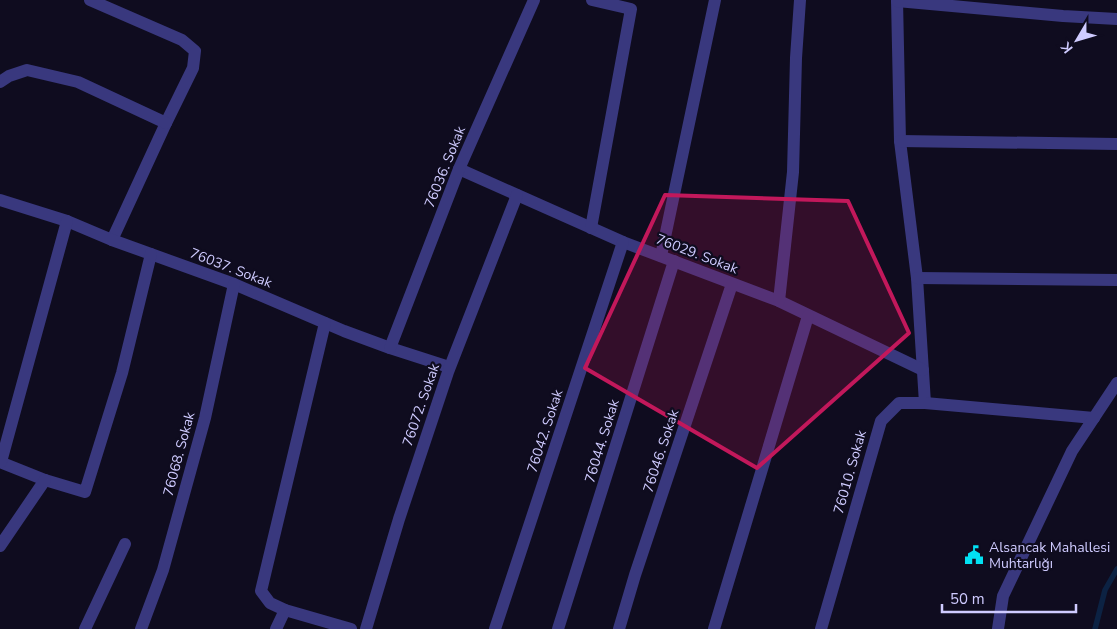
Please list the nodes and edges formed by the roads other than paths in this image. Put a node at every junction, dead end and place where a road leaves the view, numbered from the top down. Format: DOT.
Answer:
graph roads {
  1 [pos="90,0"];
  2 [pos="534,0"];
  3 [pos="592,0"];
  4 [pos="715,0"];
  5 [pos="800,0"];
  6 [pos="897,0"];
  7 [pos="1117,19"];
  8 [pos="0,82"];
  9 [pos="166,123"];
  10 [pos="900,140"];
  11 [pos="1117,144"];
  12 [pos="459,169"];
  13 [pos="517,195"];
  14 [pos="0,200"];
  15 [pos="67,221"];
  16 [pos="591,228"];
  17 [pos="112,240"];
  18 [pos="624,242"];
  19 [pos="151,254"];
  20 [pos="661,256"];
  21 [pos="674,261"];
  22 [pos="917,278"];
  23 [pos="1117,280"];
  24 [pos="234,284"];
  25 [pos="732,284"];
  26 [pos="778,301"];
  27 [pos="808,316"];
  28 [pos="325,323"];
  29 [pos="390,348"];
  30 [pos="449,367"];
  31 [pos="923,370"];
  32 [pos="1117,383"];
  33 [pos="925,403"];
  34 [pos="1094,418"];
  35 [pos="0,462"];
  36 [pos="46,480"];
  37 [pos="125,544"];
  38 [pos="0,546"];
  39 [pos="285,610"];
  40 [pos="85,629"];
  41 [pos="141,629"];
  42 [pos="276,629"];
  43 [pos="351,629"];
  44 [pos="366,629"];
  45 [pos="495,629"];
  46 [pos="558,629"];
  47 [pos="620,629"];
  48 [pos="714,629"];
  49 [pos="821,629"];
  50 [pos="998,629"];
  1 -- 9 [label="street"];
  2 -- 12 [label="street, 76036. Sokak"];
  3 -- 16 [label="street"];
  4 -- 20 [label="street"];
  5 -- 26 [label="street"];
  6 -- 7 [label="street"];
  6 -- 10 [label="street"];
  8 -- 9 [label="street"];
  9 -- 17 [label="street"];
  10 -- 11 [label="street"];
  10 -- 22 [label="street"];
  12 -- 13 [label="street, 76029. Sokak"];
  12 -- 29 [label="street, 76036. Sokak"];
  13 -- 16 [label="street, 76029. Sokak"];
  13 -- 30 [label="street, 76072. Sokak"];
  14 -- 15 [label="street, 76037. Sokak"];
  15 -- 17 [label="street, 76037. Sokak"];
  15 -- 35 [label="street"];
  16 -- 18 [label="street, 76029. Sokak"];
  17 -- 19 [label="street, 76037. Sokak"];
  18 -- 20 [label="street, 76029. Sokak"];
  18 -- 45 [label="street, 76042. Sokak"];
  19 -- 24 [label="street, 76037. Sokak"];
  19 -- 36 [label="street"];
  20 -- 21 [label="street, 76029. Sokak"];
  21 -- 25 [label="street, 76029. Sokak"];
  21 -- 46 [label="street, 76044. Sokak"];
  22 -- 23 [label="street"];
  22 -- 31 [label="street"];
  24 -- 28 [label="street, 76037. Sokak"];
  24 -- 41 [label="street, 76068. Sokak"];
  25 -- 26 [label="street, 76029. Sokak"];
  25 -- 47 [label="street, 76046. Sokak"];
  26 -- 27 [label="street, 76029. Sokak"];
  27 -- 31 [label="street, 76029. Sokak"];
  27 -- 48 [label="street"];
  28 -- 29 [label="street, 76037. Sokak"];
  28 -- 39 [label="street"];
  29 -- 30 [label="street, 76037. Sokak"];
  30 -- 44 [label="street, 76072. Sokak"];
  31 -- 33 [label="street"];
  32 -- 34 [label="street"];
  33 -- 34 [label="street, 76010. Sokak"];
  33 -- 49 [label="street, 76010. Sokak"];
  34 -- 50 [label="street"];
  35 -- 36 [label="street"];
  36 -- 38 [label="street"];
  37 -- 40 [label="street"];
  39 -- 42 [label="street"];
  39 -- 43 [label="street"];
}
